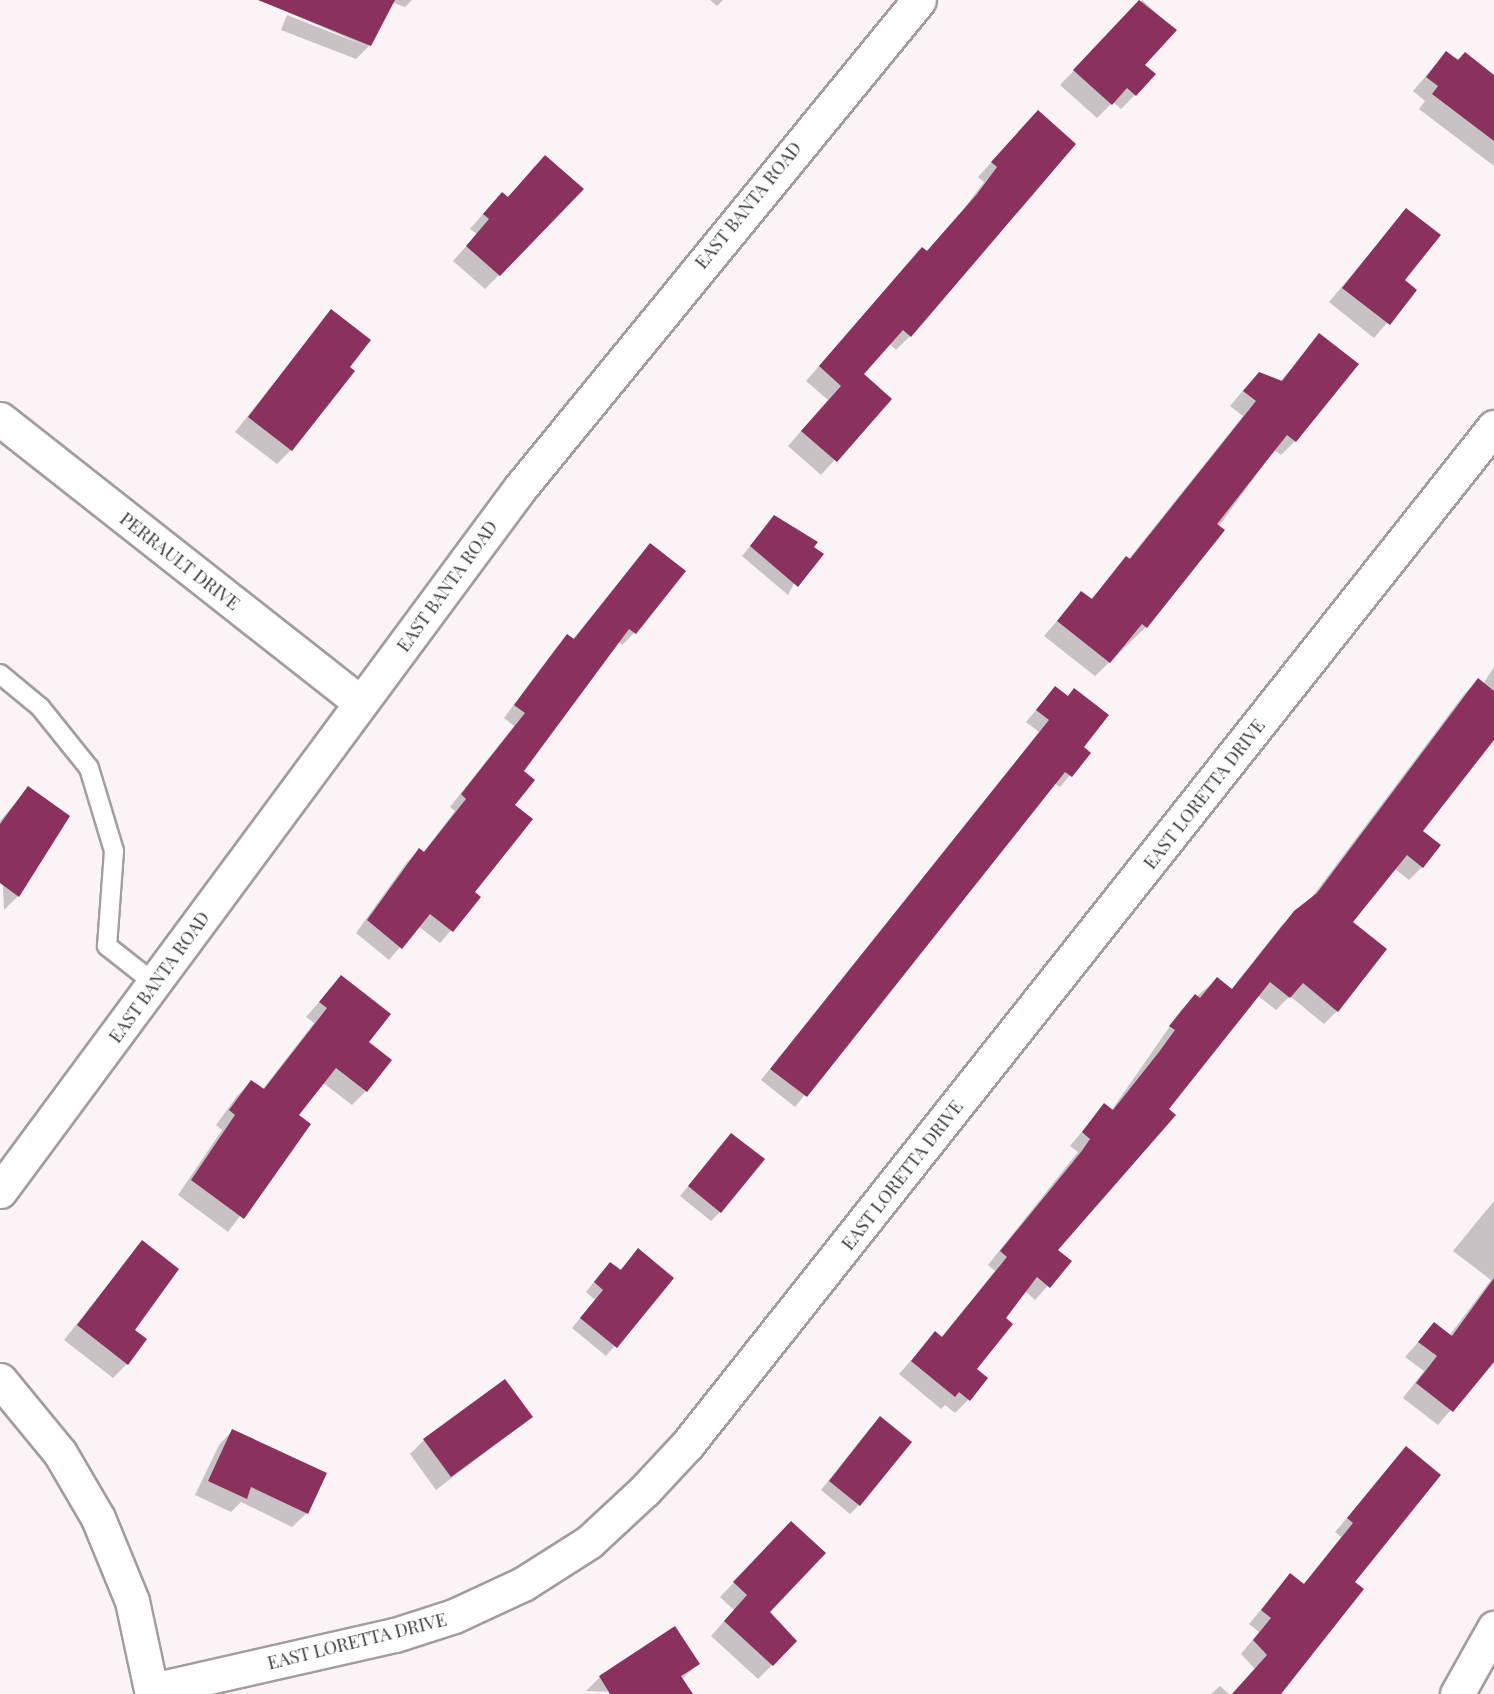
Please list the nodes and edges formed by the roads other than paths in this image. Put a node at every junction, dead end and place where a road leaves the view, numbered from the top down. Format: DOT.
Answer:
graph roads {
  1 [pos="919,0"];
  2 [pos="0,419"];
  3 [pos="1494,427"];
  4 [pos="0,674"];
  5 [pos="361,703"];
  6 [pos="154,983"];
  7 [pos="0,1191"];
  8 [pos="0,1380"];
  9 [pos="1494,1628"];
  10 [pos="152,1692"];
  11 [pos="1456,1694"];
  1 -- 5 [label="street, EAST BANTA ROAD"];
  2 -- 5 [label="street, PERRAULT DRIVE"];
  3 -- 10 [label="street, EAST LORETTA DRIVE"];
  4 -- 6 [label="lane"];
  5 -- 6 [label="street, EAST BANTA ROAD"];
  6 -- 7 [label="street, EAST BANTA ROAD"];
  8 -- 10 [label="street"];
  9 -- 11 [label="street"];
}
